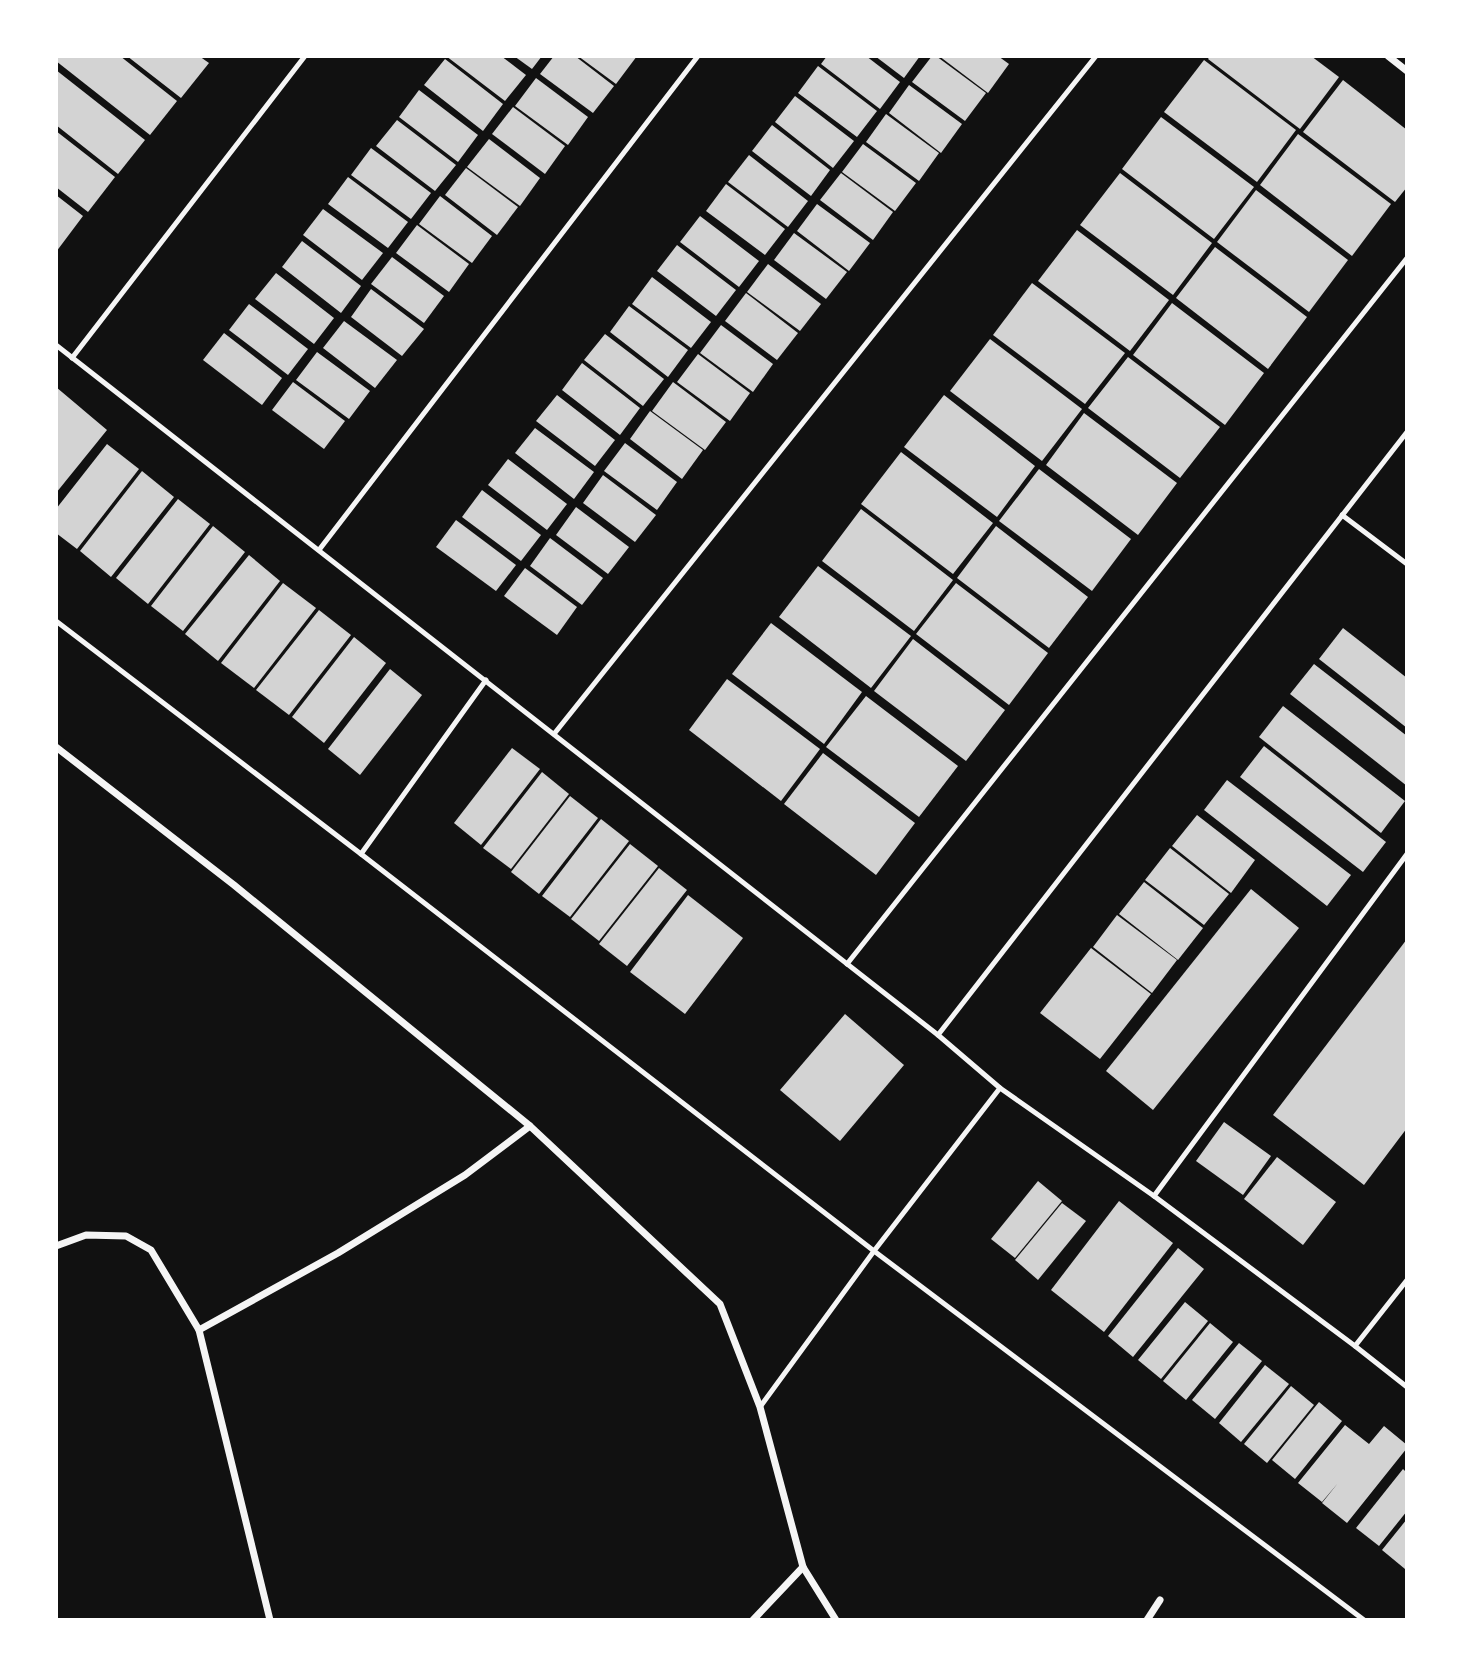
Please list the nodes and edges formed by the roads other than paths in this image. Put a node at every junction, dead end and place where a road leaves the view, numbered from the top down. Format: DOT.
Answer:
graph roads {
  1 [pos="305,56"];
  2 [pos="698,56"];
  3 [pos="1096,56"];
  4 [pos="1388,56"];
  5 [pos="1407,71"];
  6 [pos="1407,258"];
  7 [pos="56,345"];
  8 [pos="72,358"];
  9 [pos="1407,432"];
  10 [pos="1342,515"];
  11 [pos="319,550"];
  12 [pos="1407,564"];
  13 [pos="56,621"];
  14 [pos="486,680"];
  15 [pos="554,734"];
  16 [pos="56,747"];
  17 [pos="361,854"];
  18 [pos="1407,854"];
  19 [pos="847,964"];
  20 [pos="937,1035"];
  21 [pos="1000,1088"];
  22 [pos="530,1126"];
  23 [pos="1154,1196"];
  24 [pos="56,1246"];
  25 [pos="874,1251"];
  26 [pos="1407,1280"];
  27 [pos="199,1331"];
  28 [pos="1354,1346"];
  29 [pos="1407,1387"];
  30 [pos="760,1407"];
  31 [pos="803,1567"];
  32 [pos="1160,1600"];
  33 [pos="270,1620"];
  34 [pos="753,1620"];
  35 [pos="836,1620"];
  36 [pos="1147,1620"];
  37 [pos="1364,1620"];
  1 -- 8 [label="lane"];
  2 -- 11 [label="lane"];
  3 -- 15 [label="lane"];
  4 -- 5 [label="street"];
  6 -- 19 [label="lane"];
  7 -- 8 [label="lane"];
  8 -- 11 [label="lane"];
  9 -- 10 [label="lane"];
  10 -- 12 [label="lane"];
  10 -- 20 [label="lane"];
  11 -- 14 [label="lane"];
  13 -- 17 [label="lane"];
  14 -- 15 [label="lane"];
  14 -- 17 [label="lane"];
  15 -- 19 [label="lane"];
  16 -- 22 [label="street"];
  17 -- 25 [label="lane"];
  18 -- 23 [label="lane"];
  19 -- 20 [label="lane"];
  20 -- 21 [label="lane"];
  21 -- 23 [label="lane"];
  21 -- 25 [label="lane"];
  22 -- 27 [label="street"];
  22 -- 30 [label="street"];
  23 -- 28 [label="lane"];
  24 -- 27 [label="street"];
  25 -- 30 [label="lane"];
  25 -- 37 [label="lane"];
  26 -- 28 [label="lane"];
  27 -- 33 [label="street"];
  28 -- 29 [label="lane"];
  30 -- 31 [label="street"];
  31 -- 34 [label="street"];
  31 -- 35 [label="street"];
  32 -- 36 [label="street"];
}
